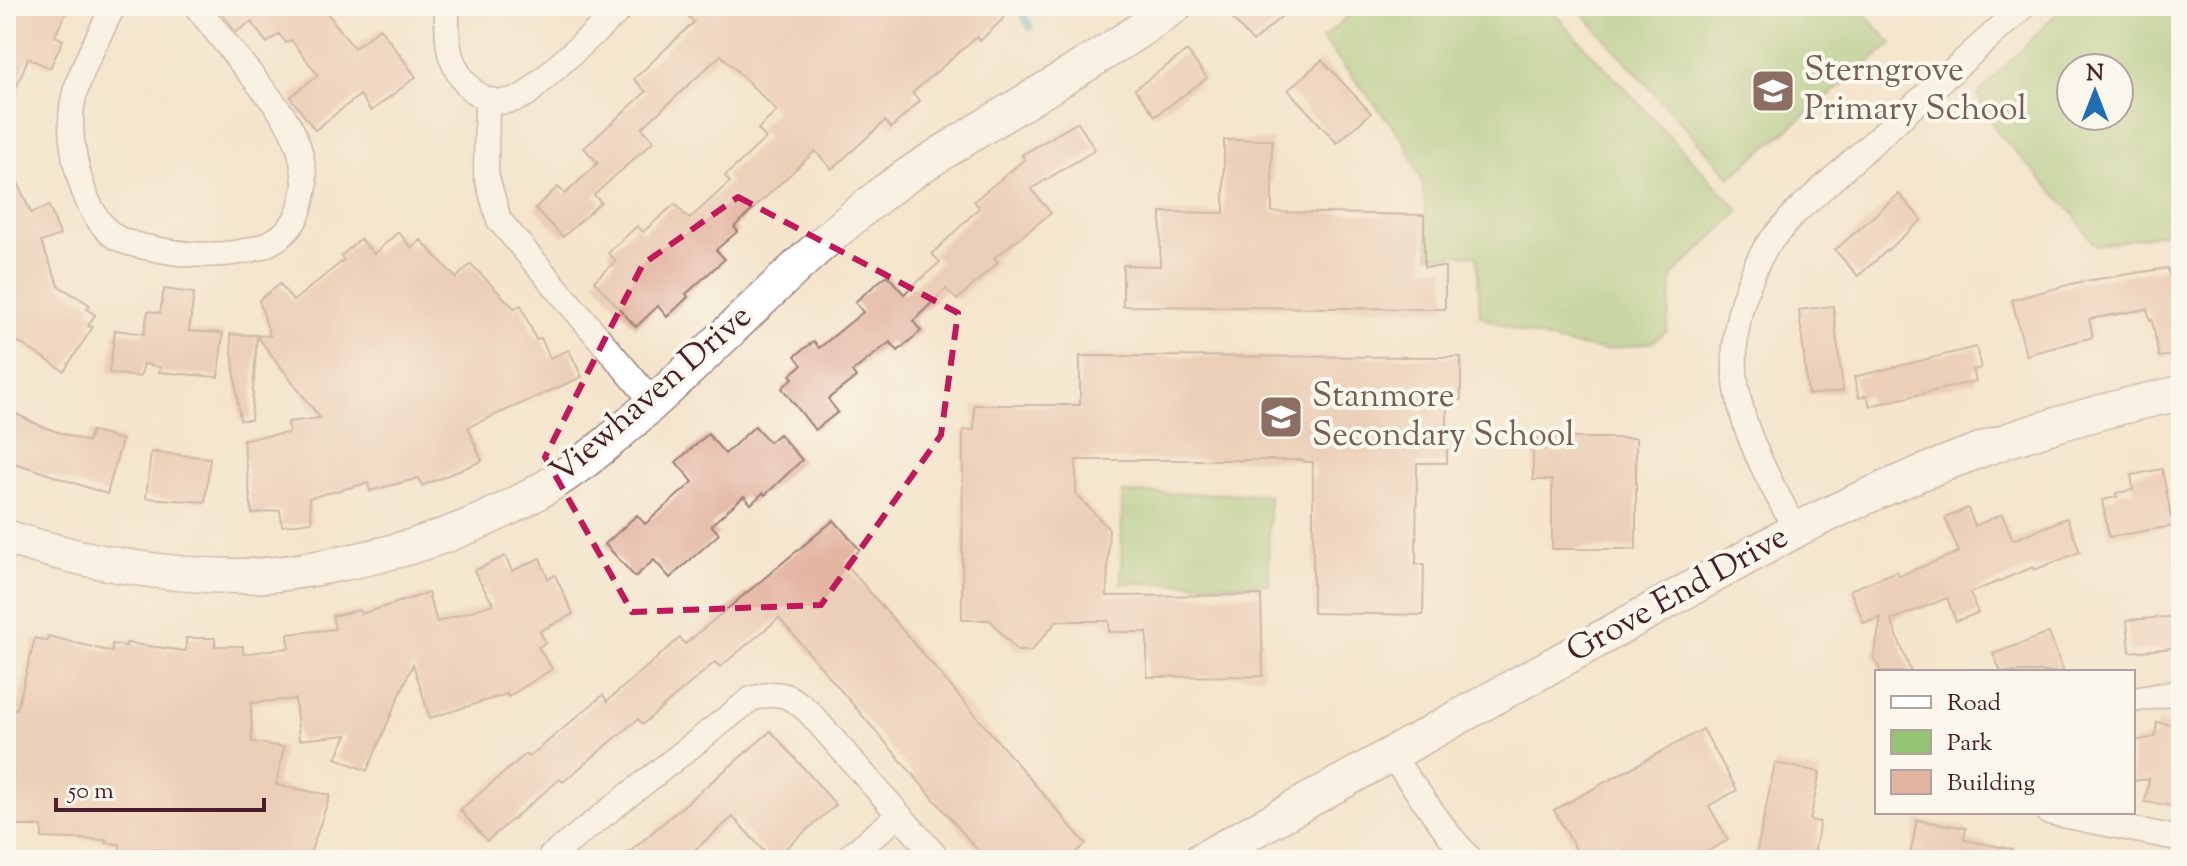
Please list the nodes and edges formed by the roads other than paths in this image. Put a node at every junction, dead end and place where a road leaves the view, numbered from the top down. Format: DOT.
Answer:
graph roads {
  1 [pos="113,6"];
  2 [pos="196,6"];
  3 [pos="446,6"];
  4 [pos="624,6"];
  5 [pos="1175,6"];
  6 [pos="2024,6"];
  7 [pos="495,101"];
  8 [pos="2181,393"];
  9 [pos="653,402"];
  10 [pos="1796,530"];
  11 [pos="6,537"];
  12 [pos="2181,692"];
  13 [pos="2135,700"];
  14 [pos="1390,754"];
  15 [pos="2058,814"];
  16 [pos="899,815"];
  17 [pos="2181,839"];
  18 [pos="550,857"];
  19 [pos="845,860"];
  20 [pos="939,860"];
  21 [pos="1201,860"];
  22 [pos="1471,860"];
  1 -- 2 [label="street"];
  3 -- 7 [label="street"];
  4 -- 7 [label="street"];
  5 -- 9 [label="street, Viewhaven Drive"];
  6 -- 10 [label="street"];
  7 -- 9 [label="street"];
  8 -- 10 [label="street, Grove End Drive"];
  9 -- 11 [label="street, Viewhaven Drive"];
  10 -- 14 [label="street, Grove End Drive"];
  12 -- 13 [label="street"];
  14 -- 21 [label="street, Grove End Drive"];
  14 -- 22 [label="street"];
  15 -- 17 [label="street"];
  16 -- 18 [label="street"];
  16 -- 19 [label="street"];
  16 -- 20 [label="street"];
}
